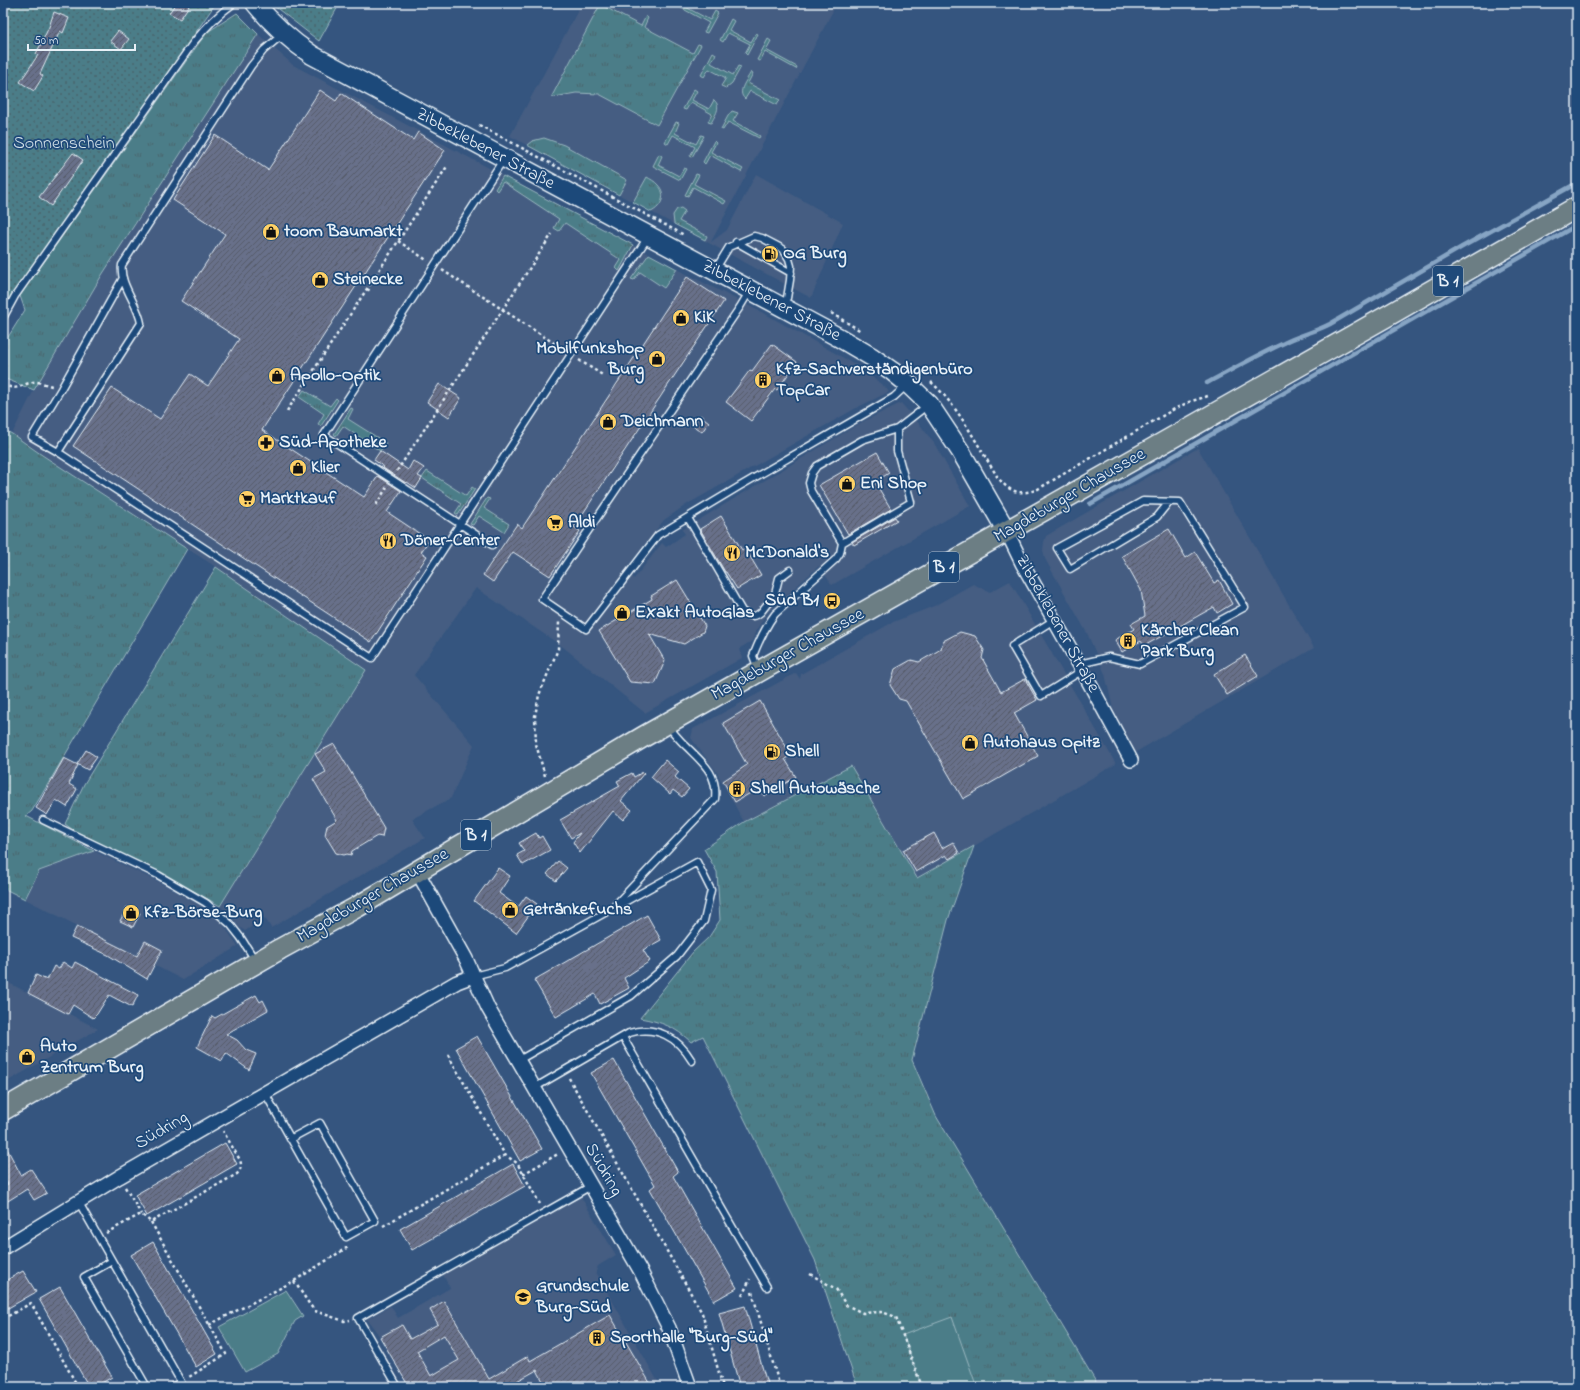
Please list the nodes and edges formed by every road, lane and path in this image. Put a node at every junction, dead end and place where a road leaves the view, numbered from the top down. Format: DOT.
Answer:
graph roads {
  1 [pos="234,3"];
  2 [pos="255,3"];
  3 [pos="283,34"];
  4 [pos="504,158"];
  5 [pos="448,165"];
  6 [pos="429,194"];
  7 [pos="434,196"];
  8 [pos="1577,207"];
  9 [pos="552,234"];
  10 [pos="649,236"];
  11 [pos="398,241"];
  12 [pos="736,242"];
  13 [pos="435,266"];
  14 [pos="714,271"];
  15 [pos="791,273"];
  16 [pos="123,278"];
  17 [pos="367,289"];
  18 [pos="749,290"];
  19 [pos="372,292"];
  20 [pos="782,307"];
  21 [pos="503,310"];
  22 [pos="348,317"];
  23 [pos="3,318"];
  24 [pos="352,320"];
  25 [pos="572,355"];
  26 [pos="604,376"];
  27 [pos="3,384"];
  28 [pos="908,384"];
  29 [pos="61,389"];
  30 [pos="1212,394"];
  31 [pos="928,404"];
  32 [pos="287,411"];
  33 [pos="897,428"];
  34 [pos="58,452"];
  35 [pos="391,480"];
  36 [pos="981,485"];
  37 [pos="1169,502"];
  38 [pos="376,505"];
  39 [pos="688,518"];
  40 [pos="460,524"];
  41 [pos="1007,532"];
  42 [pos="842,543"];
  43 [pos="492,546"];
  44 [pos="790,570"];
  45 [pos="558,610"];
  46 [pos="1054,620"];
  47 [pos="1081,667"];
  48 [pos="759,671"];
  49 [pos="665,724"];
  50 [pos="1131,760"];
  51 [pos="549,791"];
  52 [pos="43,820"];
  53 [pos="417,871"];
  54 [pos="612,909"];
  55 [pos="257,963"];
  56 [pos="473,976"];
  57 [pos="623,1037"];
  58 [pos="448,1055"];
  59 [pos="519,1060"];
  60 [pos="692,1061"];
  61 [pos="564,1070"];
  62 [pos="534,1088"];
  63 [pos="265,1094"];
  64 [pos="3,1110"];
  65 [pos="217,1120"];
  66 [pos="290,1139"];
  67 [pos="569,1147"];
  68 [pos="505,1156"];
  69 [pos="523,1174"];
  70 [pos="119,1177"];
  71 [pos="591,1186"];
  72 [pos="78,1201"];
  73 [pos="545,1212"];
  74 [pos="141,1214"];
  75 [pos="151,1222"];
  76 [pos="377,1230"];
  77 [pos="100,1237"];
  78 [pos="350,1245"];
  79 [pos="3,1248"];
  80 [pos="112,1261"];
  81 [pos="810,1274"];
  82 [pos="294,1280"];
  83 [pos="767,1287"];
  84 [pos="752,1292"];
  85 [pos="358,1318"];
  86 [pos="3,1320"];
  87 [pos="209,1325"];
  88 [pos="181,1382"];
  89 [pos="78,1387"];
  90 [pos="147,1387"];
  91 [pos="172,1387"];
  92 [pos="398,1387"];
  93 [pos="690,1387"];
  94 [pos="723,1387"];
  95 [pos="780,1387"];
  96 [pos="922,1387"];
  1 -- 23 [label="lane"];
  2 -- 3 [label="street, Zibbeklebener Straße"];
  3 -- 4 [label="street, Zibbeklebener Straße"];
  3 -- 16 [label="lane"];
  4 -- 10 [label="street, Zibbeklebener Straße"];
  4 -- 13 [label="lane"];
  5 -- 6 [label="path"];
  6 -- 7 [label="path"];
  6 -- 11 [label="path"];
  8 -- 41 [label="main road, Magdeburger Chaussee / B 1"];
  9 -- 21 [label="path"];
  10 -- 14 [label="street, Zibbeklebener Straße"];
  10 -- 25 [label="lane"];
  11 -- 13 [label="path"];
  11 -- 17 [label="path"];
  12 -- 14 [label="lane"];
  12 -- 15 [label="lane"];
  12 -- 15 [label="lane"];
  13 -- 21 [label="path"];
  13 -- 35 [label="lane"];
  14 -- 18 [label="street, Zibbeklebener Straße"];
  15 -- 20 [label="lane"];
  16 -- 29 [label="lane"];
  16 -- 34 [label="lane"];
  17 -- 19 [label="path"];
  17 -- 22 [label="path"];
  18 -- 20 [label="street, Zibbeklebener Straße"];
  18 -- 45 [label="lane"];
  20 -- 28 [label="street, Zibbeklebener Straße"];
  21 -- 25 [label="path"];
  21 -- 35 [label="path"];
  22 -- 24 [label="path"];
  22 -- 32 [label="path"];
  25 -- 26 [label="path"];
  25 -- 40 [label="lane"];
  27 -- 29 [label="path"];
  28 -- 31 [label="street, Zibbeklebener Straße"];
  28 -- 39 [label="lane"];
  29 -- 34 [label="lane"];
  30 -- 36 [label="path"];
  31 -- 33 [label="lane"];
  31 -- 36 [label="street, Zibbeklebener Straße"];
  33 -- 42 [label="lane"];
  33 -- 42 [label="lane"];
  34 -- 40 [label="lane"];
  35 -- 38 [label="path"];
  35 -- 40 [label="lane"];
  36 -- 41 [label="street, Zibbeklebener Straße"];
  37 -- 37 [label="lane"];
  37 -- 47 [label="lane"];
  39 -- 44 [label="lane"];
  39 -- 45 [label="lane"];
  40 -- 43 [label="lane"];
  41 -- 46 [label="street, Zibbeklebener Straße"];
  41 -- 48 [label="main road, Magdeburger Chaussee / B 1"];
  42 -- 48 [label="lane"];
  45 -- 51 [label="path"];
  46 -- 47 [label="street, Zibbeklebener Straße"];
  46 -- 47 [label="lane"];
  47 -- 50 [label="street, Zibbeklebener Straße"];
  48 -- 49 [label="main road, Magdeburger Chaussee / B 1"];
  49 -- 51 [label="main road, Magdeburger Chaussee / B 1"];
  49 -- 54 [label="lane"];
  51 -- 53 [label="main road, Magdeburger Chaussee / B 1"];
  52 -- 55 [label="lane"];
  53 -- 55 [label="main road, Magdeburger Chaussee / B 1"];
  53 -- 56 [label="street, Südring"];
  54 -- 56 [label="lane"];
  54 -- 59 [label="lane"];
  55 -- 64 [label="main road, Magdeburger Chaussee / B 1"];
  56 -- 59 [label="street, Südring"];
  56 -- 63 [label="street, Südring"];
  57 -- 60 [label="lane"];
  57 -- 61 [label="lane"];
  57 -- 83 [label="lane"];
  58 -- 68 [label="path"];
  59 -- 62 [label="street, Südring"];
  61 -- 62 [label="lane"];
  61 -- 94 [label="path"];
  62 -- 67 [label="street, Südring"];
  63 -- 65 [label="street, Südring"];
  63 -- 66 [label="lane"];
  65 -- 70 [label="street, Südring"];
  65 -- 75 [label="path"];
  66 -- 66 [label="lane"];
  67 -- 69 [label="path"];
  67 -- 71 [label="street, Südring"];
  68 -- 69 [label="path"];
  68 -- 76 [label="path"];
  69 -- 73 [label="path"];
  70 -- 72 [label="street, Südring"];
  70 -- 74 [label="path"];
  71 -- 73 [label="lane"];
  71 -- 93 [label="street, Südring"];
  72 -- 77 [label="lane"];
  72 -- 79 [label="street, Südring"];
  73 -- 85 [label="lane"];
  74 -- 75 [label="path"];
  74 -- 77 [label="path"];
  75 -- 87 [label="path"];
  77 -- 80 [label="lane"];
  78 -- 82 [label="path"];
  80 -- 88 [label="lane"];
  80 -- 90 [label="lane"];
  81 -- 96 [label="path"];
  82 -- 85 [label="path"];
  82 -- 87 [label="path"];
  84 -- 95 [label="path"];
  85 -- 92 [label="lane"];
  86 -- 89 [label="path"];
  87 -- 88 [label="path"];
  88 -- 91 [label="lane"];
}
